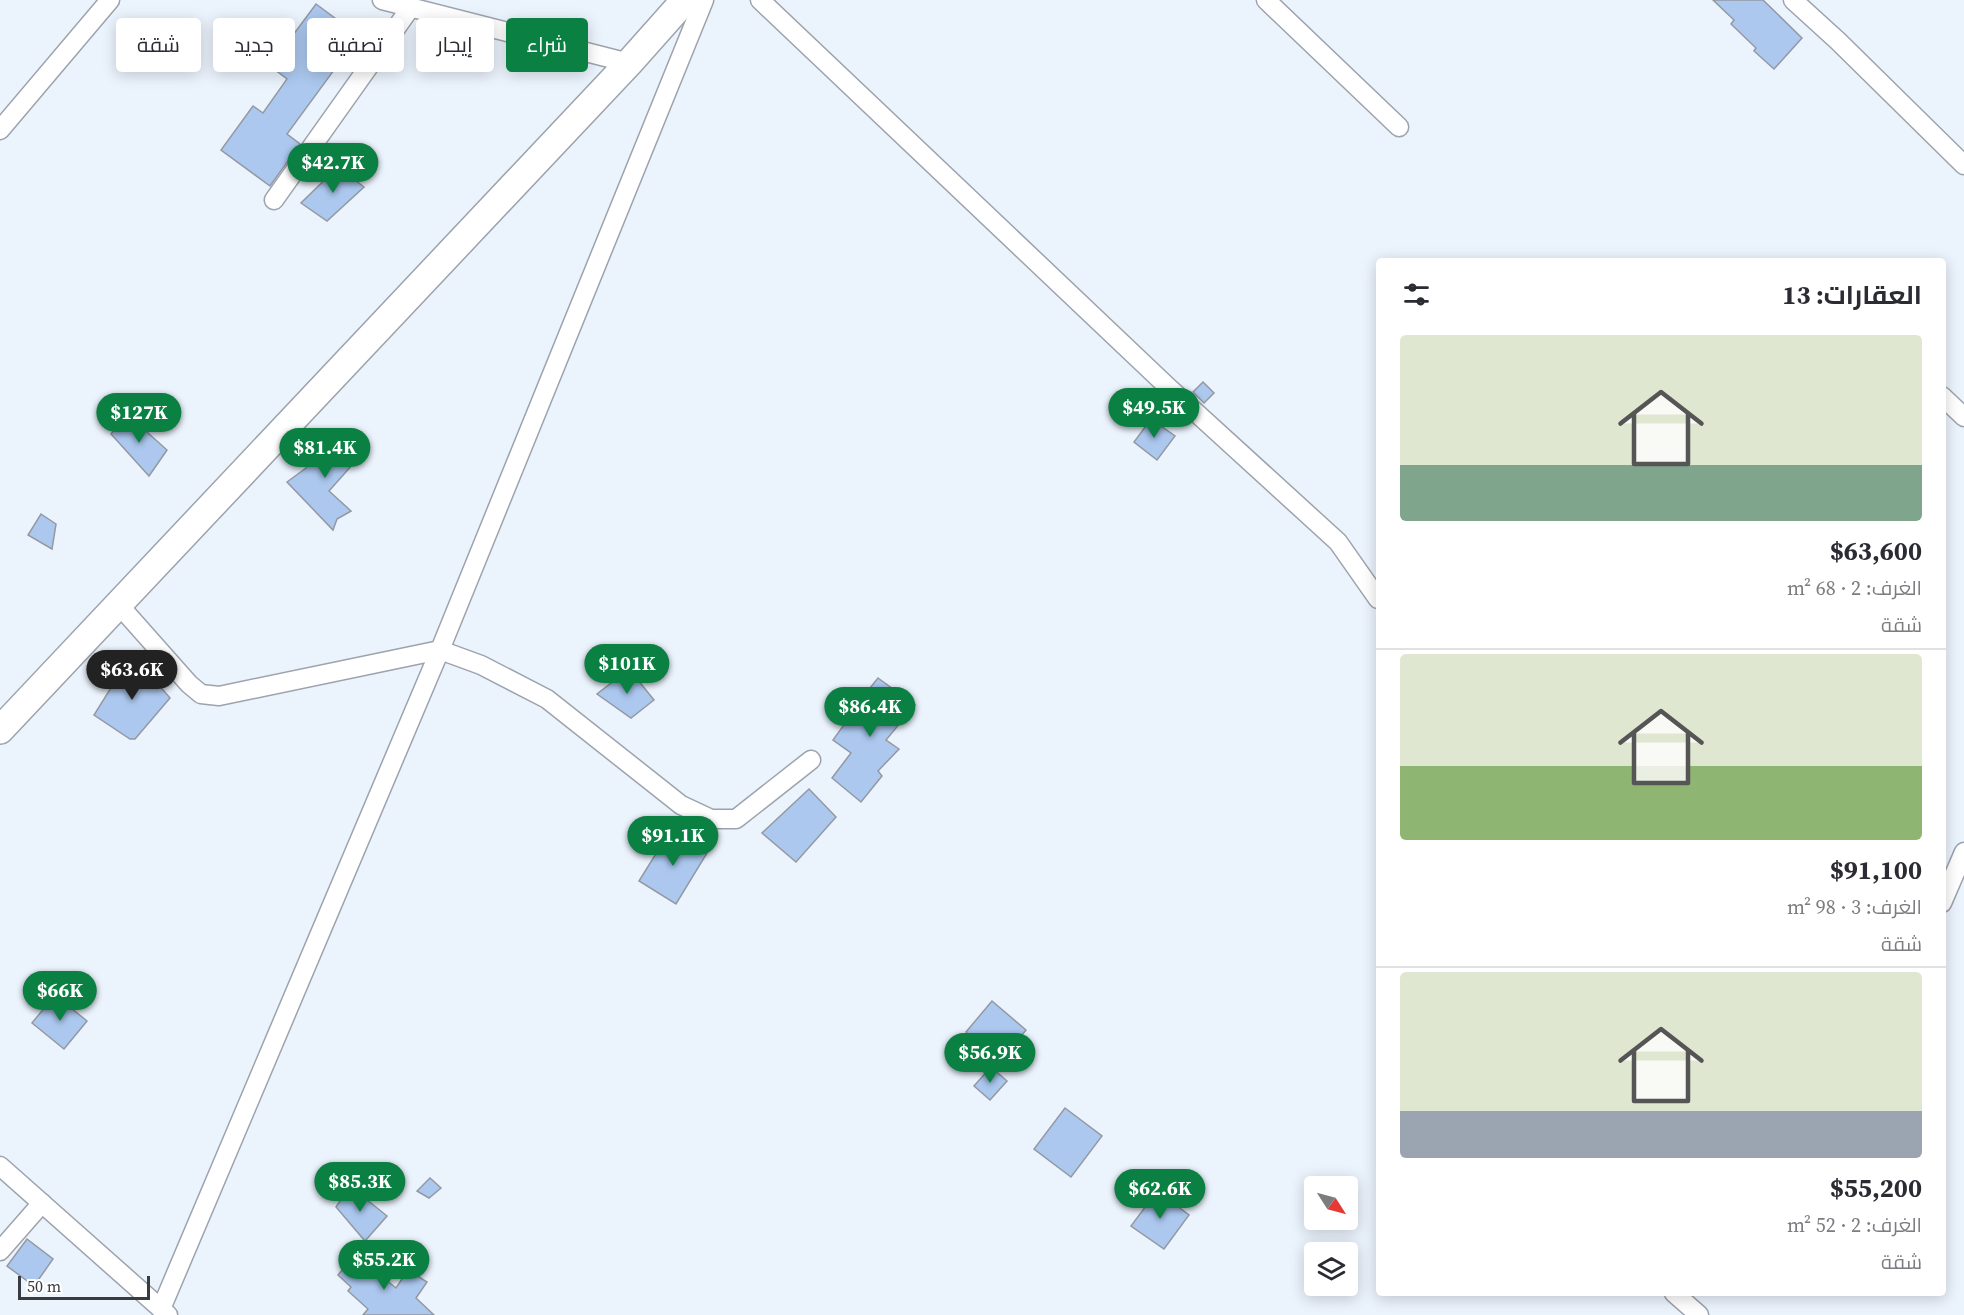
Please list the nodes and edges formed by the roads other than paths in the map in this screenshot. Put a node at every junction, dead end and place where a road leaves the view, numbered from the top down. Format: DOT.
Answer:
graph roads {
  1 [pos="110,0"];
  2 [pos="382,0"];
  3 [pos="685,0"];
  4 [pos="704,0"];
  5 [pos="760,0"];
  6 [pos="1266,0"];
  7 [pos="1793,0"];
  8 [pos="411,7"];
  9 [pos="629,63"];
  10 [pos="1399,127"];
  11 [pos="0,130"];
  12 [pos="1964,165"];
  13 [pos="274,200"];
  14 [pos="1946,400"];
  15 [pos="1964,417"];
  16 [pos="1376,596"];
  17 [pos="119,605"];
  18 [pos="440,650"];
  19 [pos="0,730"];
  20 [pos="811,760"];
  21 [pos="1964,852"];
  22 [pos="1946,894"];
  23 [pos="0,1166"];
  24 [pos="42,1203"];
  25 [pos="0,1251"];
  26 [pos="1677,1296"];
  27 [pos="165,1312"];
  28 [pos="1699,1315"];
  1 -- 11 [label="street"];
  2 -- 8 [label="street"];
  3 -- 9 [label="street"];
  4 -- 18 [label="street"];
  5 -- 16 [label="street"];
  6 -- 10 [label="street"];
  7 -- 12 [label="street"];
  8 -- 9 [label="street"];
  8 -- 13 [label="street"];
  9 -- 17 [label="street"];
  14 -- 15 [label="street"];
  17 -- 18 [label="street"];
  17 -- 19 [label="street"];
  18 -- 20 [label="street"];
  18 -- 27 [label="street"];
  21 -- 22 [label="street"];
  23 -- 24 [label="street"];
  24 -- 25 [label="street"];
  24 -- 27 [label="street"];
  26 -- 28 [label="street"];
}
